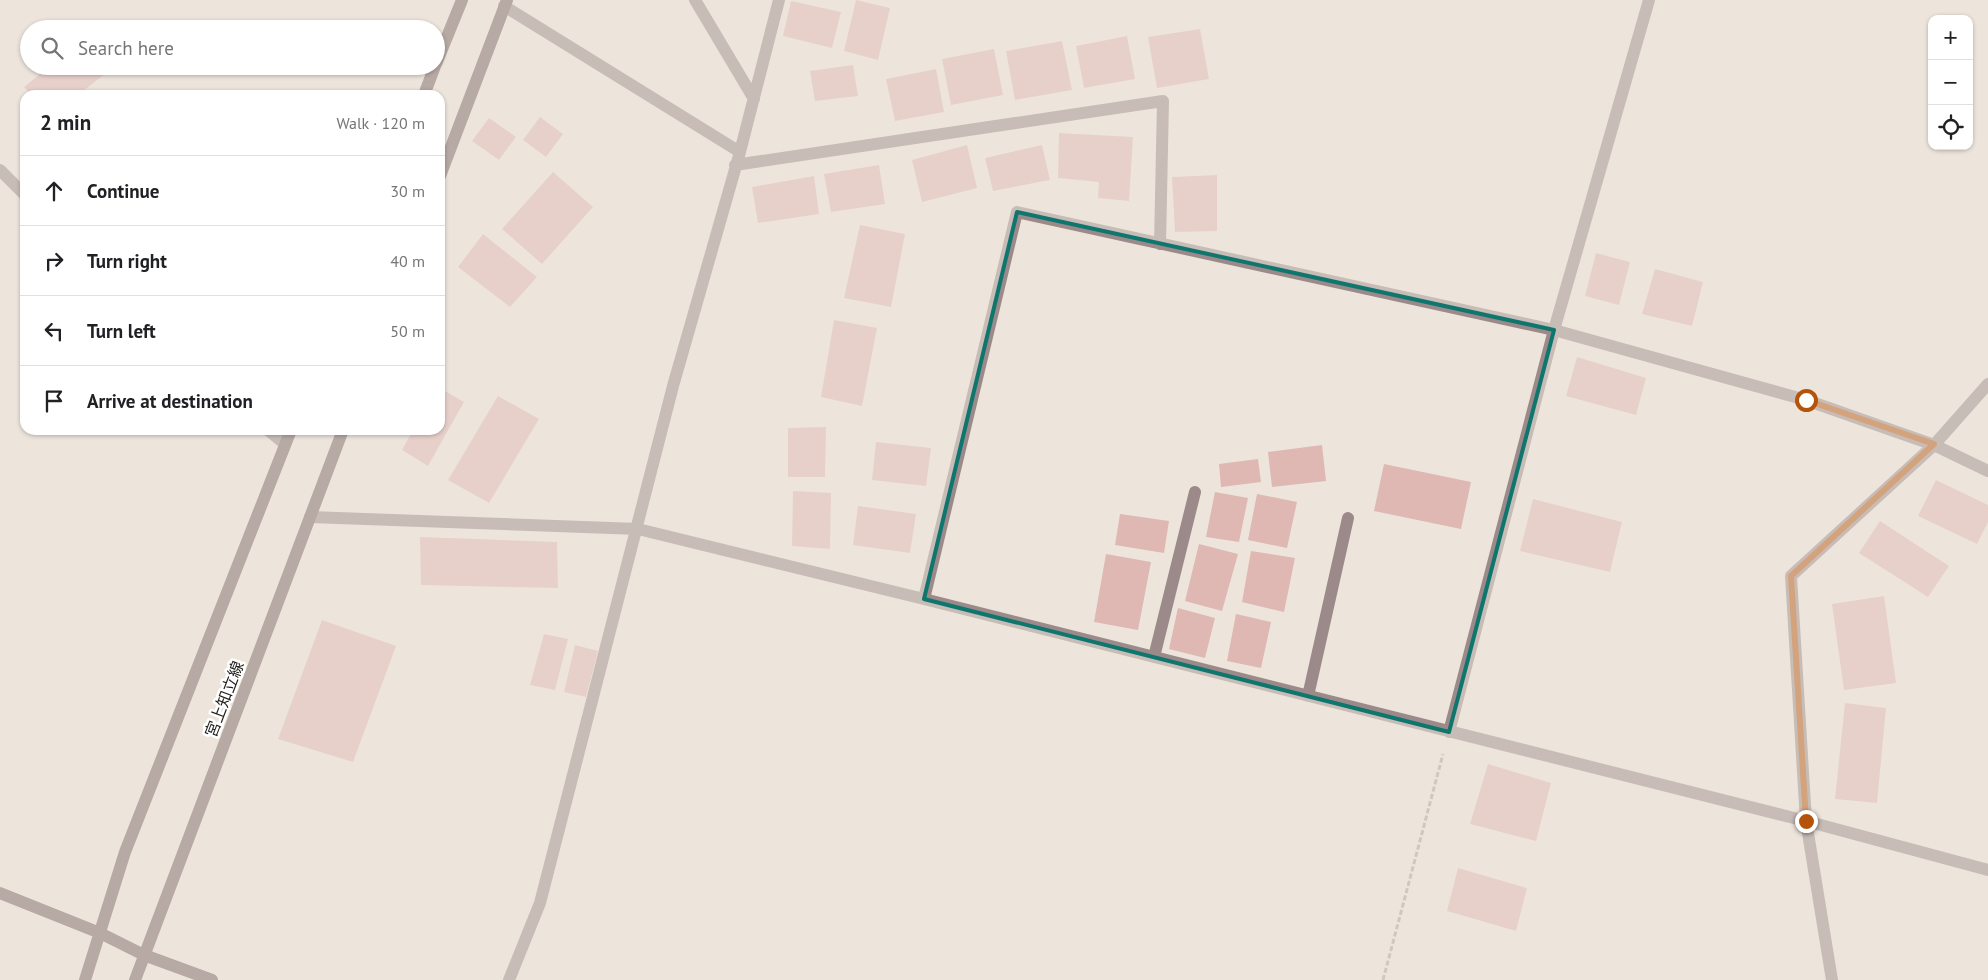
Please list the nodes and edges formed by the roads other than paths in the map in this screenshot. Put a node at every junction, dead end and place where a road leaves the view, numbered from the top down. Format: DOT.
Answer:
graph roads {
  1 [pos="462,0"];
  2 [pos="694,0"];
  3 [pos="780,0"];
  4 [pos="1649,0"];
  5 [pos="506,3"];
  6 [pos="445,42"];
  7 [pos="432,75"];
  8 [pos="426,90"];
  9 [pos="754,99"];
  10 [pos="740,152"];
  11 [pos="445,163"];
  12 [pos="735,166"];
  13 [pos="0,170"];
  14 [pos="20,190"];
  15 [pos="1160,244"];
  16 [pos="1554,330"];
  17 [pos="1988,384"];
  18 [pos="274,435"];
  19 [pos="289,435"];
  20 [pos="341,435"];
  21 [pos="285,444"];
  22 [pos="1934,444"];
  23 [pos="1988,471"];
  24 [pos="1195,492"];
  25 [pos="310,517"];
  26 [pos="1348,518"];
  27 [pos="638,529"];
  28 [pos="924,599"];
  29 [pos="1154,657"];
  30 [pos="1308,696"];
  31 [pos="1449,732"];
  32 [pos="1806,821"];
  33 [pos="1988,870"];
  34 [pos="0,893"];
  35 [pos="100,933"];
  36 [pos="144,955"];
  37 [pos="85,980"];
  38 [pos="135,980"];
  39 [pos="212,980"];
  40 [pos="509,980"];
  41 [pos="1832,980"];
  1 -- 6 [label="main road"];
  2 -- 9 [label="street"];
  3 -- 9 [label="street"];
  4 -- 16 [label="street"];
  5 -- 10 [label="street"];
  5 -- 11 [label="main road"];
  7 -- 8 [label="main road"];
  9 -- 10 [label="street"];
  10 -- 12 [label="street"];
  12 -- 15 [label="street"];
  12 -- 27 [label="street"];
  13 -- 14 [label="street"];
  15 -- 16 [label="street"];
  15 -- 28 [label="street"];
  16 -- 22 [label="street"];
  16 -- 31 [label="street"];
  17 -- 22 [label="street"];
  18 -- 21 [label="street"];
  19 -- 21 [label="main road"];
  20 -- 25 [label="main road, 宮上知立線"];
  21 -- 35 [label="main road"];
  22 -- 23 [label="street"];
  22 -- 32 [label="street"];
  24 -- 29 [label="street"];
  25 -- 27 [label="street"];
  25 -- 36 [label="main road, 宮上知立線"];
  26 -- 30 [label="street"];
  27 -- 28 [label="street"];
  27 -- 40 [label="street"];
  28 -- 29 [label="street"];
  29 -- 30 [label="street"];
  30 -- 31 [label="street"];
  31 -- 32 [label="street"];
  32 -- 33 [label="street"];
  32 -- 41 [label="street"];
  34 -- 35 [label="main road"];
  35 -- 36 [label="main road"];
  35 -- 37 [label="main road"];
  36 -- 38 [label="main road, 宮上知立線"];
  36 -- 39 [label="main road"];
}
